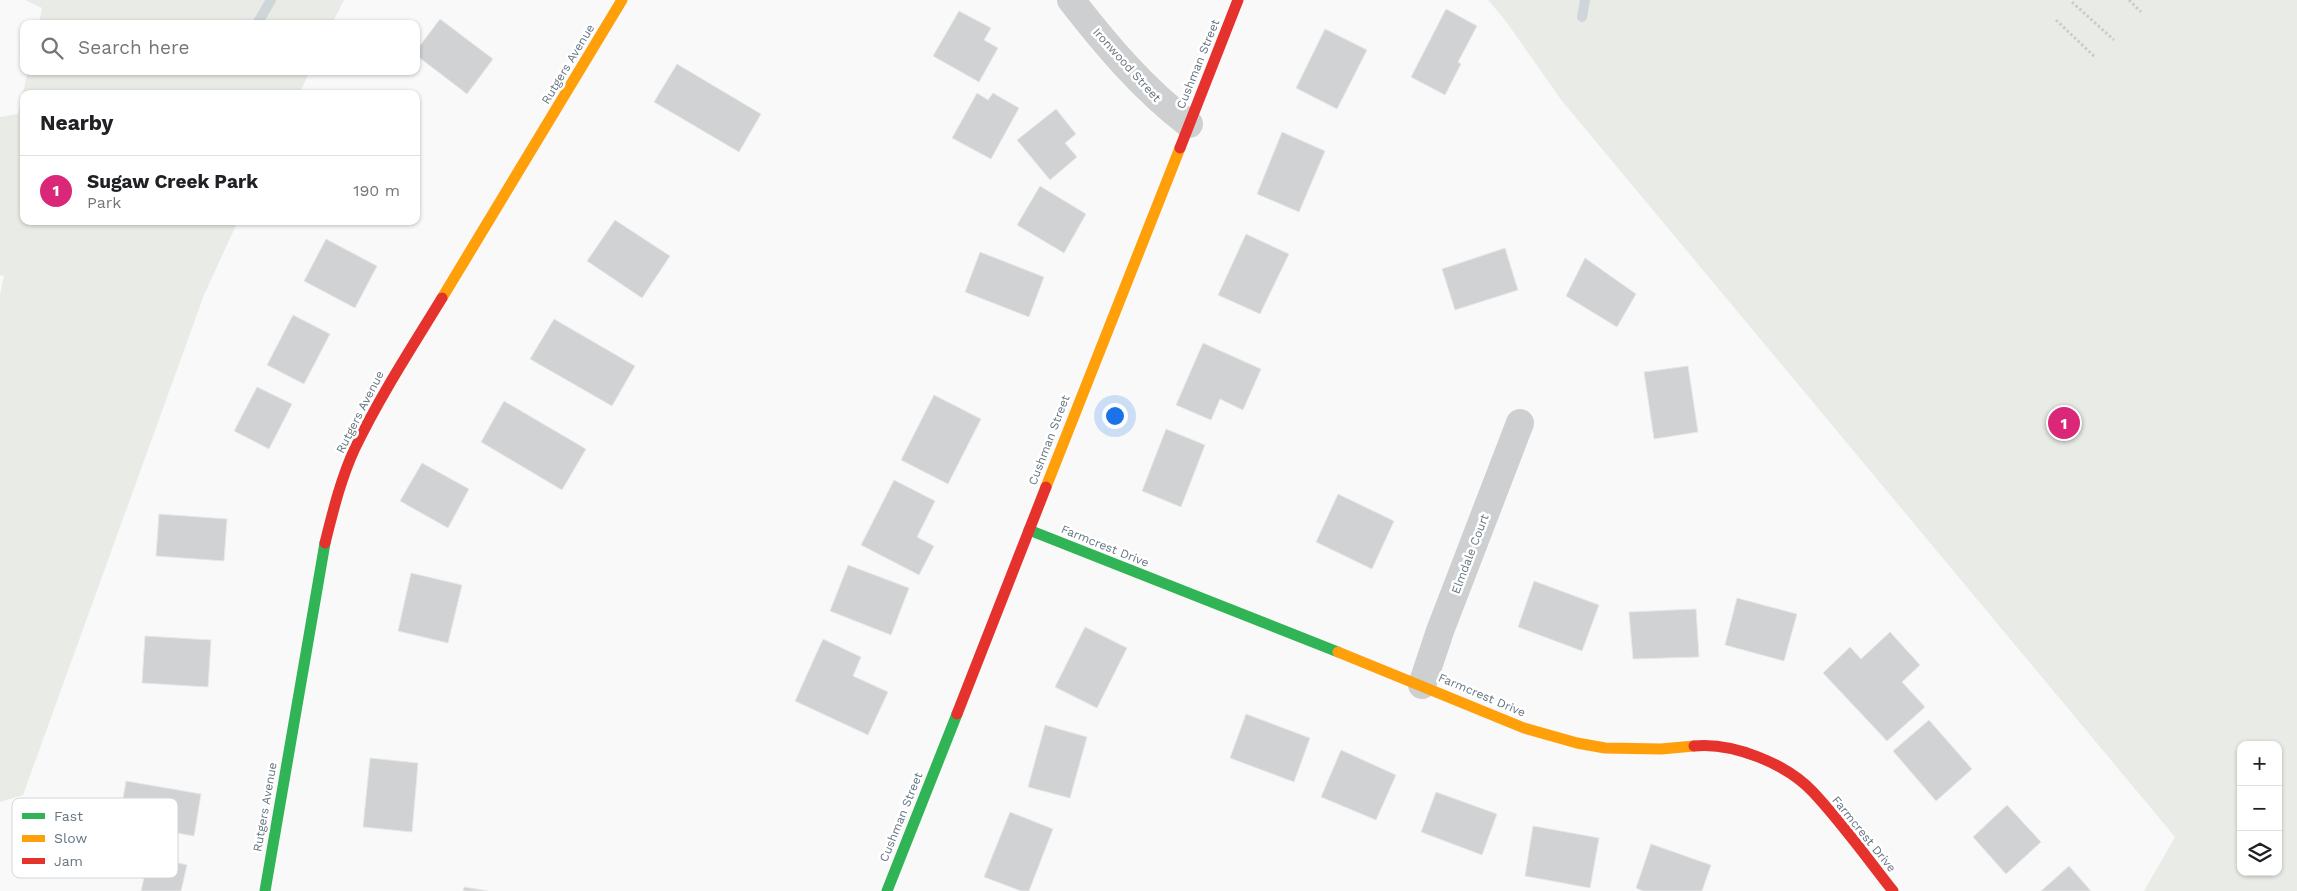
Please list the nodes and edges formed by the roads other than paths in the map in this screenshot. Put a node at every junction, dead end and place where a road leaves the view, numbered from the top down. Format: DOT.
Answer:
graph roads {
  1 [pos="622,0"];
  2 [pos="1071,0"];
  3 [pos="1238,0"];
  4 [pos="1189,124"];
  5 [pos="1520,424"];
  6 [pos="1029,530"];
  7 [pos="1422,685"];
  8 [pos="265,891"];
  9 [pos="887,891"];
  10 [pos="1893,891"];
  1 -- 8 [label="street, Rutgers Avenue"];
  2 -- 4 [label="street, Ironwood Street"];
  3 -- 4 [label="street, Cushman Street"];
  4 -- 6 [label="street, Cushman Street"];
  5 -- 7 [label="street, Elmdale Court"];
  6 -- 7 [label="street, Farmcrest Drive"];
  6 -- 9 [label="street, Cushman Street"];
  7 -- 10 [label="street, Farmcrest Drive"];
}
